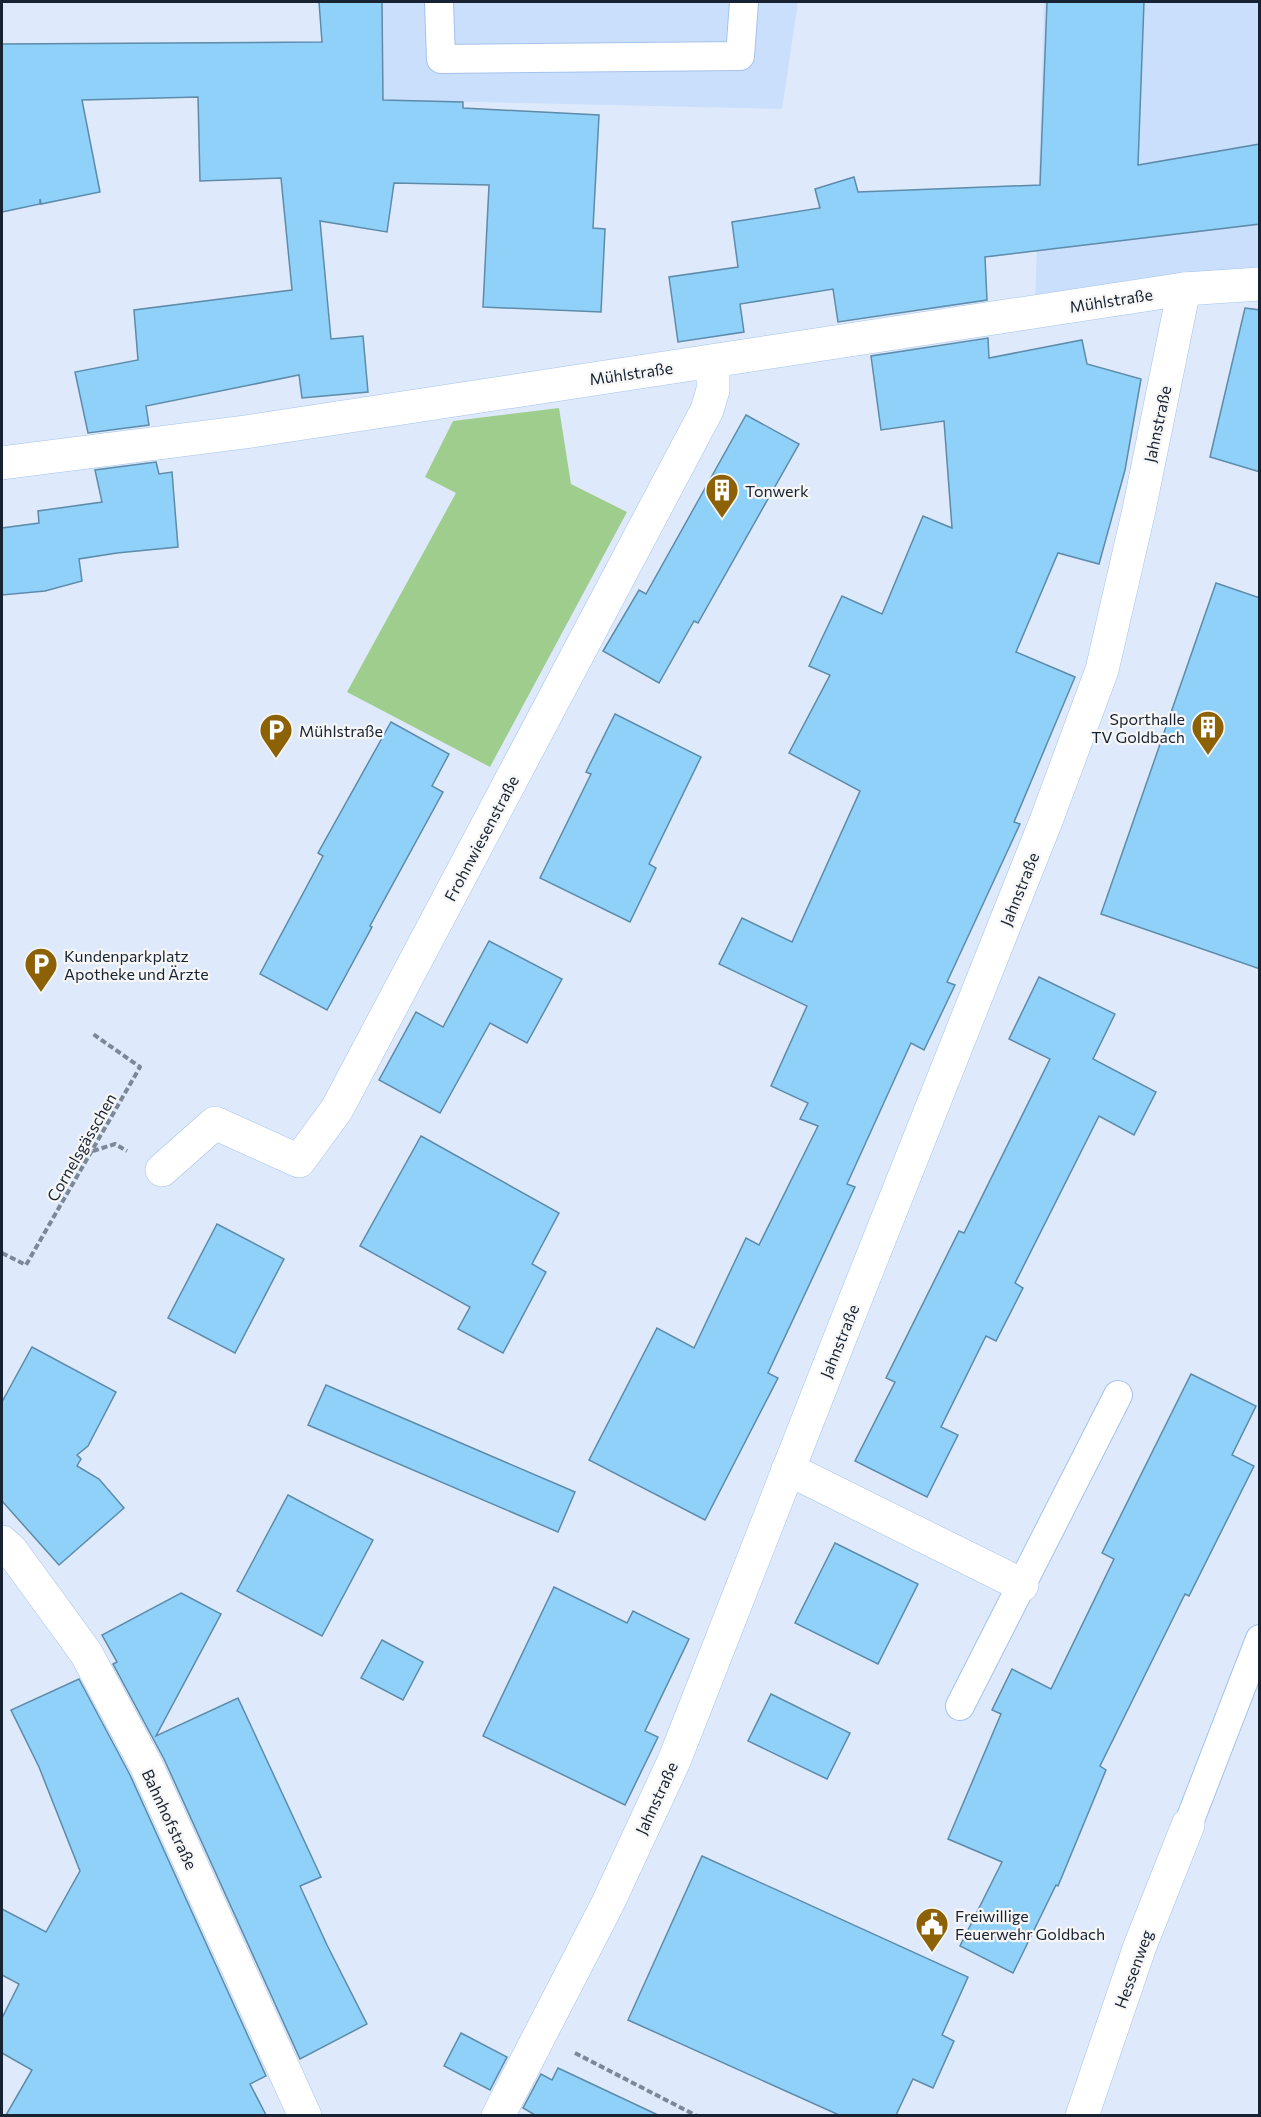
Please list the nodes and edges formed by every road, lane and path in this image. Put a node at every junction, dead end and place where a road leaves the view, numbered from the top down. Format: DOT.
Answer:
graph roads {
  1 [pos="439,2"];
  2 [pos="744,2"];
  3 [pos="1260,284"];
  4 [pos="1184,289"];
  5 [pos="713,361"];
  6 [pos="2,463"];
  7 [pos="93,1034"];
  8 [pos="162,1170"];
  9 [pos="2,1253"];
  10 [pos="1118,1395"];
  11 [pos="788,1470"];
  12 [pos="2,1542"];
  13 [pos="1022,1585"];
  14 [pos="1260,1639"];
  15 [pos="960,1706"];
  16 [pos="1188,1824"];
  17 [pos="540,2035"];
  18 [pos="305,2115"];
  19 [pos="498,2115"];
  20 [pos="698,2115"];
  21 [pos="1082,2115"];
  1 -- 2 [label="lane"];
  3 -- 4 [label="street, Mühlstraße"];
  4 -- 5 [label="street, Mühlstraße"];
  4 -- 11 [label="street, Jahnstraße"];
  5 -- 6 [label="street, Mühlstraße"];
  5 -- 8 [label="street, Frohnwiesenstraße"];
  7 -- 9 [label="path, Cornelsgässchen"];
  10 -- 13 [label="lane"];
  11 -- 13 [label="street"];
  11 -- 17 [label="street, Jahnstraße"];
  12 -- 18 [label="street, Bahnhofstraße"];
  13 -- 15 [label="lane"];
  14 -- 16 [label="lane"];
  16 -- 21 [label="street, Hessenweg"];
  17 -- 19 [label="street, Jahnstraße"];
  17 -- 20 [label="path"];
}
